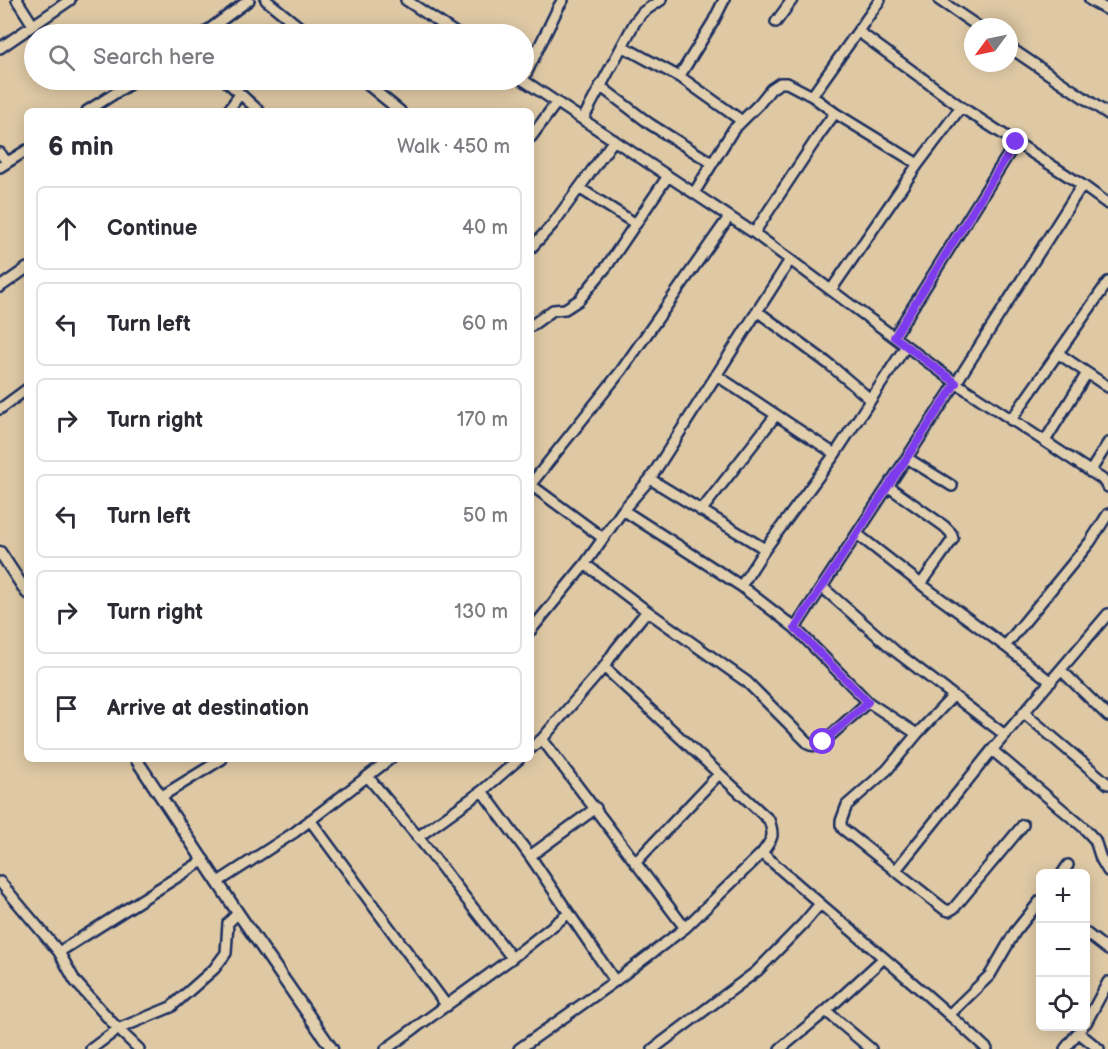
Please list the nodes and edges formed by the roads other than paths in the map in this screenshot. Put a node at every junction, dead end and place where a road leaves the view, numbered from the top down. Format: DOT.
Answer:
graph roads {
  1 [pos="17,0"];
  2 [pos="70,0"];
  3 [pos="249,0"];
  4 [pos="266,0"];
  5 [pos="406,0"];
  6 [pos="563,0"];
  7 [pos="661,0"];
  8 [pos="724,0"];
  9 [pos="792,0"];
  10 [pos="880,0"];
  11 [pos="939,0"];
  12 [pos="1090,0"];
  13 [pos="1108,10"];
  14 [pos="966,18"];
  15 [pos="776,22"];
  16 [pos="32,24"];
  17 [pos="34,24"];
  18 [pos="217,24"];
  19 [pos="296,24"];
  20 [pos="442,24"];
  21 [pos="24,31"];
  22 [pos="859,32"];
  23 [pos="622,46"];
  24 [pos="0,48"];
  25 [pos="1018,53"];
  26 [pos="534,57"];
  27 [pos="679,77"];
  28 [pos="534,86"];
  29 [pos="600,87"];
  30 [pos="120,90"];
  31 [pos="236,90"];
  32 [pos="374,90"];
  33 [pos="240,94"];
  34 [pos="812,96"];
  35 [pos="557,102"];
  36 [pos="961,107"];
  37 [pos="92,108"];
  38 [pos="230,108"];
  39 [pos="256,108"];
  40 [pos="396,108"];
  41 [pos="835,114"];
  42 [pos="1108,114"];
  43 [pos="583,119"];
  44 [pos="742,121"];
  45 [pos="534,133"];
  46 [pos="614,140"];
  47 [pos="1016,142"];
  48 [pos="24,152"];
  49 [pos="0,153"];
  50 [pos="712,163"];
  51 [pos="918,164"];
  52 [pos="4,165"];
  53 [pos="668,176"];
  54 [pos="1082,185"];
  55 [pos="579,188"];
  56 [pos="694,193"];
  57 [pos="1108,204"];
  58 [pos="729,217"];
  59 [pos="636,224"];
  60 [pos="754,233"];
  61 [pos="534,245"];
  62 [pos="790,260"];
  63 [pos="24,270"];
  64 [pos="1108,282"];
  65 [pos="0,287"];
  66 [pos="831,290"];
  67 [pos="1098,296"];
  68 [pos="1108,302"];
  69 [pos="757,311"];
  70 [pos="534,324"];
  71 [pos="894,337"];
  72 [pos="906,346"];
  73 [pos="1059,354"];
  74 [pos="1087,373"];
  75 [pos="716,375"];
  76 [pos="956,383"];
  77 [pos="1108,387"];
  78 [pos="24,391"];
  79 [pos="870,399"];
  80 [pos="0,409"];
  81 [pos="776,415"];
  82 [pos="1011,420"];
  83 [pos="1044,441"];
  84 [pos="1108,443"];
  85 [pos="835,454"];
  86 [pos="908,458"];
  87 [pos="1090,472"];
  88 [pos="650,479"];
  89 [pos="534,481"];
  90 [pos="952,486"];
  91 [pos="534,487"];
  92 [pos="889,487"];
  93 [pos="1108,487"];
  94 [pos="622,510"];
  95 [pos="701,511"];
  96 [pos="1108,514"];
  97 [pos="858,534"];
  98 [pos="603,538"];
  99 [pos="765,549"];
  100 [pos="0,552"];
  101 [pos="585,564"];
  102 [pos="921,584"];
  103 [pos="741,586"];
  104 [pos="822,587"];
  105 [pos="24,588"];
  106 [pos="647,611"];
  107 [pos="1108,614"];
  108 [pos="534,623"];
  109 [pos="795,628"];
  110 [pos="1005,646"];
  111 [pos="603,667"];
  112 [pos="1061,670"];
  113 [pos="1050,682"];
  114 [pos="954,696"];
  115 [pos="868,702"];
  116 [pos="1024,713"];
  117 [pos="1108,716"];
  118 [pos="917,734"];
  119 [pos="1005,735"];
  120 [pos="542,739"];
  121 [pos="534,746"];
  122 [pos="992,750"];
  123 [pos="138,762"];
  124 [pos="217,762"];
  125 [pos="386,762"];
  126 [pos="516,762"];
  127 [pos="719,774"];
  128 [pos="368,777"];
  129 [pos="1108,784"];
  130 [pos="482,791"];
  131 [pos="162,796"];
  132 [pos="596,808"];
  133 [pos="310,820"];
  134 [pos="1023,825"];
  135 [pos="418,837"];
  136 [pos="762,853"];
  137 [pos="530,856"];
  138 [pos="204,860"];
  139 [pos="635,863"];
  140 [pos="896,871"];
  141 [pos="1108,871"];
  142 [pos="0,882"];
  143 [pos="218,882"];
  144 [pos="820,904"];
  145 [pos="1036,907"];
  146 [pos="238,913"];
  147 [pos="569,914"];
  148 [pos="686,928"];
  149 [pos="1090,936"];
  150 [pos="1108,950"];
  151 [pos="60,952"];
  152 [pos="513,958"];
  153 [pos="884,958"];
  154 [pos="615,981"];
  155 [pos="1108,982"];
  156 [pos="447,1006"];
  157 [pos="826,1011"];
  158 [pos="950,1014"];
  159 [pos="1090,1014"];
  160 [pos="118,1029"];
  161 [pos="1080,1031"];
  162 [pos="1086,1031"];
  163 [pos="91,1049"];
  164 [pos="139,1049"];
  165 [pos="332,1049"];
  166 [pos="386,1049"];
  167 [pos="519,1049"];
  168 [pos="653,1049"];
  169 [pos="780,1049"];
  170 [pos="871,1049"];
  171 [pos="987,1049"];
  172 [pos="1065,1049"];
  173 [pos="1099,1049"];
  1 -- 16 [label="street"];
  2 -- 17 [label="street"];
  3 -- 18 [label="street"];
  4 -- 19 [label="street"];
  5 -- 20 [label="street"];
  6 -- 26 [label="street"];
  7 -- 23 [label="street"];
  8 -- 27 [label="street"];
  9 -- 15 [label="street"];
  10 -- 22 [label="street"];
  11 -- 14 [label="street"];
  12 -- 13 [label="street"];
  21 -- 24 [label="street"];
  22 -- 34 [label="street"];
  22 -- 36 [label="street"];
  23 -- 27 [label="street"];
  23 -- 29 [label="street"];
  25 -- 42 [label="street"];
  27 -- 44 [label="street"];
  28 -- 35 [label="street"];
  29 -- 43 [label="street"];
  29 -- 50 [label="street"];
  30 -- 37 [label="street"];
  31 -- 33 [label="street"];
  32 -- 40 [label="street"];
  33 -- 38 [label="street"];
  33 -- 39 [label="street"];
  34 -- 41 [label="street"];
  34 -- 44 [label="street"];
  35 -- 43 [label="street"];
  35 -- 45 [label="street"];
  36 -- 47 [label="street"];
  36 -- 51 [label="street"];
  41 -- 51 [label="street"];
  41 -- 60 [label="street"];
  43 -- 46 [label="street"];
  44 -- 50 [label="street"];
  46 -- 53 [label="street"];
  46 -- 55 [label="street"];
  47 -- 54 [label="street"];
  47 -- 71 [label="street"];
  48 -- 52 [label="street"];
  49 -- 52 [label="street"];
  50 -- 56 [label="street"];
  51 -- 66 [label="street"];
  53 -- 56 [label="street"];
  53 -- 59 [label="street"];
  54 -- 57 [label="street"];
  54 -- 76 [label="street"];
  55 -- 59 [label="street"];
  55 -- 61 [label="street"];
  56 -- 58 [label="street"];
  58 -- 60 [label="street"];
  58 -- 89 [label="street"];
  59 -- 70 [label="street"];
  60 -- 62 [label="street"];
  62 -- 66 [label="street"];
  62 -- 69 [label="street"];
  63 -- 65 [label="street"];
  64 -- 67 [label="street"];
  66 -- 71 [label="street"];
  67 -- 68 [label="street"];
  67 -- 73 [label="street"];
  69 -- 75 [label="street"];
  69 -- 79 [label="street"];
  71 -- 72 [label="street"];
  72 -- 76 [label="street"];
  72 -- 79 [label="street"];
  73 -- 74 [label="street"];
  73 -- 82 [label="street"];
  74 -- 77 [label="street"];
  74 -- 83 [label="street"];
  75 -- 81 [label="street"];
  75 -- 88 [label="street"];
  76 -- 82 [label="street"];
  76 -- 86 [label="street"];
  78 -- 80 [label="street"];
  79 -- 85 [label="street"];
  81 -- 85 [label="street"];
  81 -- 95 [label="street"];
  82 -- 83 [label="street"];
  83 -- 87 [label="street"];
  84 -- 87 [label="street"];
  85 -- 99 [label="street"];
  86 -- 90 [label="street"];
  86 -- 92 [label="street"];
  87 -- 93 [label="street"];
  88 -- 94 [label="street"];
  88 -- 95 [label="street"];
  91 -- 98 [label="street"];
  92 -- 97 [label="street"];
  92 -- 102 [label="street"];
  94 -- 98 [label="street"];
  94 -- 103 [label="street"];
  95 -- 99 [label="street"];
  96 -- 110 [label="street"];
  97 -- 102 [label="street"];
  97 -- 104 [label="street"];
  98 -- 101 [label="street"];
  99 -- 103 [label="street"];
  100 -- 105 [label="street"];
  101 -- 106 [label="street"];
  101 -- 108 [label="street"];
  102 -- 110 [label="street"];
  103 -- 109 [label="street"];
  104 -- 109 [label="street"];
  104 -- 114 [label="street"];
  106 -- 111 [label="street"];
  106 -- 115 [label="street"];
  107 -- 112 [label="street"];
  109 -- 115 [label="street"];
  110 -- 113 [label="street"];
  111 -- 120 [label="street"];
  111 -- 127 [label="street"];
  112 -- 113 [label="street"];
  112 -- 117 [label="street"];
  113 -- 116 [label="street"];
  114 -- 118 [label="street"];
  114 -- 119 [label="street"];
  115 -- 118 [label="street"];
  116 -- 119 [label="street"];
  116 -- 129 [label="street"];
  118 -- 140 [label="street"];
  119 -- 122 [label="street"];
  120 -- 121 [label="street"];
  120 -- 132 [label="street"];
  122 -- 140 [label="street"];
  122 -- 141 [label="street"];
  123 -- 131 [label="street"];
  124 -- 131 [label="street"];
  125 -- 128 [label="street"];
  126 -- 130 [label="street"];
  127 -- 136 [label="street"];
  127 -- 139 [label="street"];
  128 -- 133 [label="street"];
  128 -- 135 [label="street"];
  130 -- 135 [label="street"];
  130 -- 137 [label="street"];
  131 -- 138 [label="street"];
  132 -- 137 [label="street"];
  132 -- 139 [label="street"];
  133 -- 143 [label="street"];
  133 -- 156 [label="street"];
  134 -- 140 [label="street"];
  135 -- 152 [label="street"];
  136 -- 144 [label="street"];
  136 -- 148 [label="street"];
  137 -- 147 [label="street"];
  138 -- 143 [label="street"];
  138 -- 151 [label="street"];
  139 -- 148 [label="street"];
  142 -- 151 [label="street"];
  143 -- 146 [label="street"];
  144 -- 153 [label="street"];
  144 -- 168 [label="street"];
  145 -- 158 [label="street"];
  146 -- 160 [label="street"];
  146 -- 165 [label="street"];
  147 -- 152 [label="street"];
  147 -- 154 [label="street"];
  148 -- 154 [label="street"];
  149 -- 150 [label="street"];
  151 -- 160 [label="street"];
  152 -- 156 [label="street"];
  153 -- 157 [label="street"];
  153 -- 158 [label="street"];
  154 -- 167 [label="street"];
  155 -- 159 [label="street"];
  156 -- 166 [label="street"];
  157 -- 169 [label="street"];
  157 -- 170 [label="street"];
  158 -- 171 [label="street"];
  160 -- 163 [label="street"];
  160 -- 164 [label="street"];
  161 -- 172 [label="street"];
  162 -- 173 [label="street"];
}
